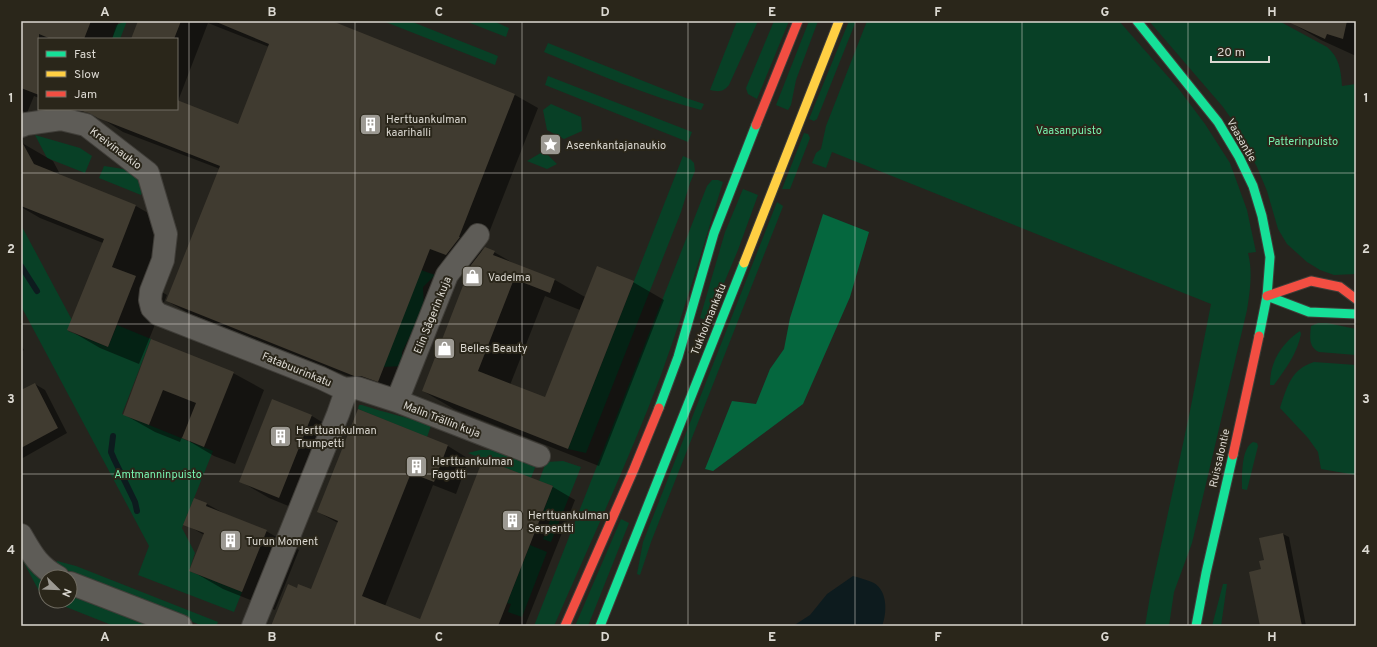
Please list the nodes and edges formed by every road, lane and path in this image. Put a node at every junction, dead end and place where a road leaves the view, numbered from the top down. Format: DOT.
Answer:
graph roads {
  1 [pos="798,21"];
  2 [pos="839,21"];
  3 [pos="1137,21"];
  4 [pos="21,126"];
  5 [pos="166,234"];
  6 [pos="478,235"];
  7 [pos="1267,296"];
  8 [pos="1356,299"];
  9 [pos="1356,314"];
  10 [pos="344,389"];
  11 [pos="397,401"];
  12 [pos="539,456"];
  13 [pos="21,535"];
  14 [pos="46,569"];
  15 [pos="78,586"];
  16 [pos="181,626"];
  17 [pos="253,626"];
  18 [pos="565,626"];
  19 [pos="600,626"];
  20 [pos="1196,626"];
  1 -- 18 [label="main road, Tukholmankatu"];
  2 -- 19 [label="main road, Tukholmankatu"];
  3 -- 7 [label="main road, Vaasantie"];
  4 -- 5 [label="street, Kreivinaukio"];
  5 -- 10 [label="street, Fatabuurinkatu"];
  6 -- 11 [label="street, Elin Sågerin kuja"];
  7 -- 8 [label="main road"];
  7 -- 9 [label="main road"];
  7 -- 20 [label="main road, Ruissalontie"];
  10 -- 11 [label="street, Malin Trällin kuja"];
  10 -- 17 [label="street, Fatabuurinkatu"];
  11 -- 12 [label="street, Malin Trällin kuja"];
  13 -- 14 [label="street"];
  15 -- 16 [label="street"];
}
